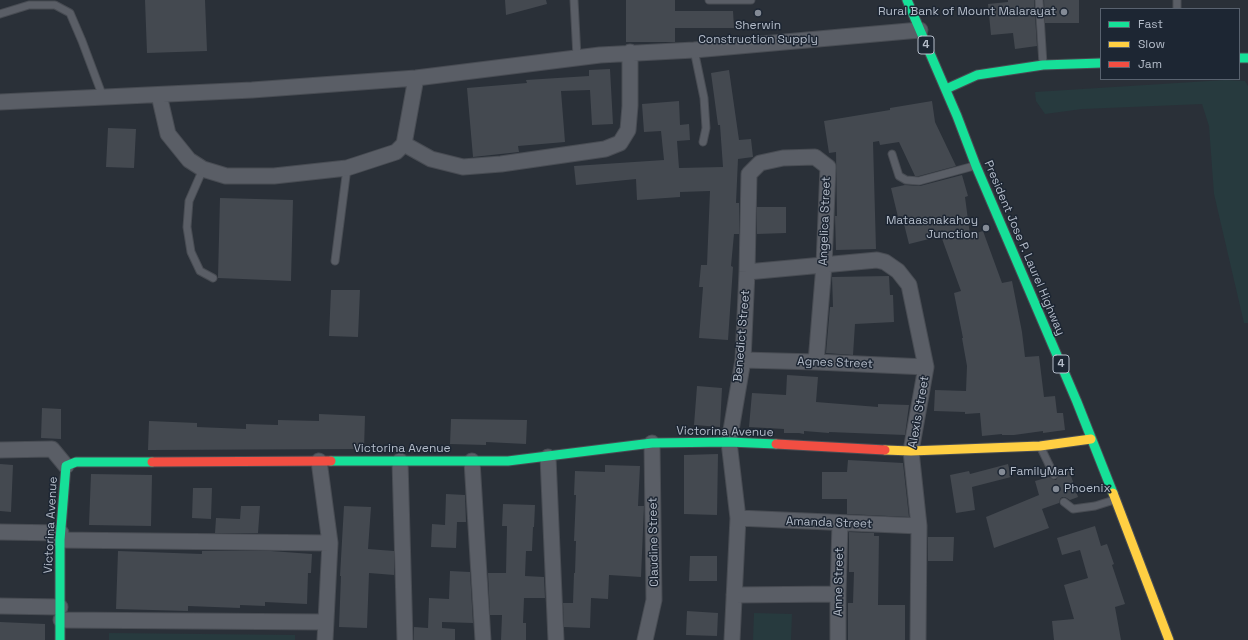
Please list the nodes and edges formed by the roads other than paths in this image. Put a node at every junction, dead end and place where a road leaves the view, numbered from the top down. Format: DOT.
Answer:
graph roads {
  1 [pos="574,0"];
  2 [pos="709,0"];
  3 [pos="751,0"];
  4 [pos="907,0"];
  5 [pos="1038,0"];
  6 [pos="0,14"];
  7 [pos="920,30"];
  8 [pos="694,50"];
  9 [pos="630,52"];
  10 [pos="577,57"];
  11 [pos="1100,63"];
  12 [pos="1043,65"];
  13 [pos="416,78"];
  14 [pos="946,89"];
  15 [pos="158,95"];
  16 [pos="103,97"];
  17 [pos="0,102"];
  18 [pos="703,142"];
  19 [pos="404,144"];
  20 [pos="892,154"];
  21 [pos="976,166"];
  22 [pos="347,168"];
  23 [pos="203,170"];
  24 [pos="749,174"];
  25 [pos="335,261"];
  26 [pos="824,265"];
  27 [pos="747,272"];
  28 [pos="213,278"];
  29 [pos="743,360"];
  30 [pos="816,362"];
  31 [pos="926,367"];
  32 [pos="1091,439"];
  33 [pos="729,442"];
  34 [pos="652,443"];
  35 [pos="1040,446"];
  36 [pos="0,450"];
  37 [pos="911,450"];
  38 [pos="548,457"];
  39 [pos="319,461"];
  40 [pos="400,461"];
  41 [pos="472,461"];
  42 [pos="66,466"];
  43 [pos="1054,475"];
  44 [pos="1116,500"];
  45 [pos="1064,502"];
  46 [pos="738,518"];
  47 [pos="840,524"];
  48 [pos="920,526"];
  49 [pos="0,532"];
  50 [pos="61,536"];
  51 [pos="330,542"];
  52 [pos="838,594"];
  53 [pos="734,595"];
  54 [pos="0,606"];
  55 [pos="61,614"];
  56 [pos="325,622"];
  57 [pos="60,640"];
  58 [pos="325,640"];
  59 [pos="405,640"];
  60 [pos="482,640"];
  61 [pos="556,640"];
  62 [pos="645,640"];
  63 [pos="732,640"];
  64 [pos="838,640"];
  65 [pos="918,640"];
  66 [pos="1169,640"];
  1 -- 10 [label="lane"];
  2 -- 3 [label="lane"];
  4 -- 7 [label="main road, President Jose P. Laurel Highway / 4"];
  5 -- 12 [label="lane"];
  6 -- 16 [label="lane"];
  7 -- 8 [label="street"];
  7 -- 14 [label="main road, President Jose P. Laurel Highway / 4"];
  8 -- 9 [label="street"];
  8 -- 18 [label="lane"];
  9 -- 10 [label="street"];
  9 -- 19 [label="street"];
  10 -- 13 [label="street"];
  11 -- 12 [label="main road"];
  12 -- 14 [label="main road"];
  13 -- 15 [label="street"];
  13 -- 19 [label="street"];
  14 -- 21 [label="main road, President Jose P. Laurel Highway / 4"];
  15 -- 16 [label="street"];
  15 -- 23 [label="street"];
  16 -- 17 [label="street"];
  19 -- 22 [label="street"];
  20 -- 21 [label="lane"];
  21 -- 32 [label="main road, President Jose P. Laurel Highway / 4"];
  22 -- 23 [label="street"];
  22 -- 25 [label="lane"];
  23 -- 28 [label="lane"];
  24 -- 26 [label="street, Angelica Street"];
  24 -- 27 [label="street, Benedict Street"];
  26 -- 27 [label="street, Alexis Street"];
  26 -- 30 [label="street, Angelica Street"];
  26 -- 31 [label="street, Alexis Street"];
  27 -- 29 [label="street, Benedict Street"];
  29 -- 30 [label="street, Agnes Street"];
  29 -- 33 [label="street, Benedict Street"];
  30 -- 31 [label="street, Agnes Street"];
  31 -- 37 [label="street, Alexis Street"];
  32 -- 35 [label="main road, Victorina Avenue"];
  32 -- 44 [label="main road, President Jose P. Laurel Highway / 4"];
  33 -- 34 [label="main road, Victorina Avenue"];
  33 -- 37 [label="main road, Victorina Avenue"];
  33 -- 46 [label="street, Benedict Street"];
  34 -- 38 [label="main road, Victorina Avenue"];
  34 -- 62 [label="street, Claudine Street"];
  35 -- 37 [label="main road, Victorina Avenue"];
  35 -- 43 [label="lane"];
  36 -- 42 [label="street"];
  37 -- 48 [label="street, Alexis Street"];
  38 -- 41 [label="main road, Victorina Avenue"];
  38 -- 61 [label="street"];
  39 -- 40 [label="main road, Victorina Avenue"];
  39 -- 42 [label="main road, Victorina Avenue"];
  39 -- 51 [label="street"];
  40 -- 41 [label="main road, Victorina Avenue"];
  40 -- 59 [label="street"];
  41 -- 60 [label="street"];
  42 -- 50 [label="main road, Victorina Avenue"];
  44 -- 45 [label="lane"];
  44 -- 66 [label="main road, President Jose P. Laurel Highway / 4"];
  46 -- 47 [label="street, Amanda Street"];
  46 -- 53 [label="street, Benedict Street"];
  47 -- 48 [label="street, Amanda Street"];
  47 -- 52 [label="street, Anne Street"];
  48 -- 65 [label="street, Alexis Street"];
  49 -- 50 [label="street"];
  50 -- 51 [label="street"];
  50 -- 55 [label="main road, Victorina Avenue"];
  51 -- 56 [label="street"];
  52 -- 53 [label="street"];
  52 -- 64 [label="street, Anne Street"];
  53 -- 63 [label="street, Benedict Street"];
  54 -- 55 [label="street"];
  55 -- 56 [label="street"];
  55 -- 57 [label="main road, Victorina Avenue"];
  56 -- 58 [label="street"];
}
